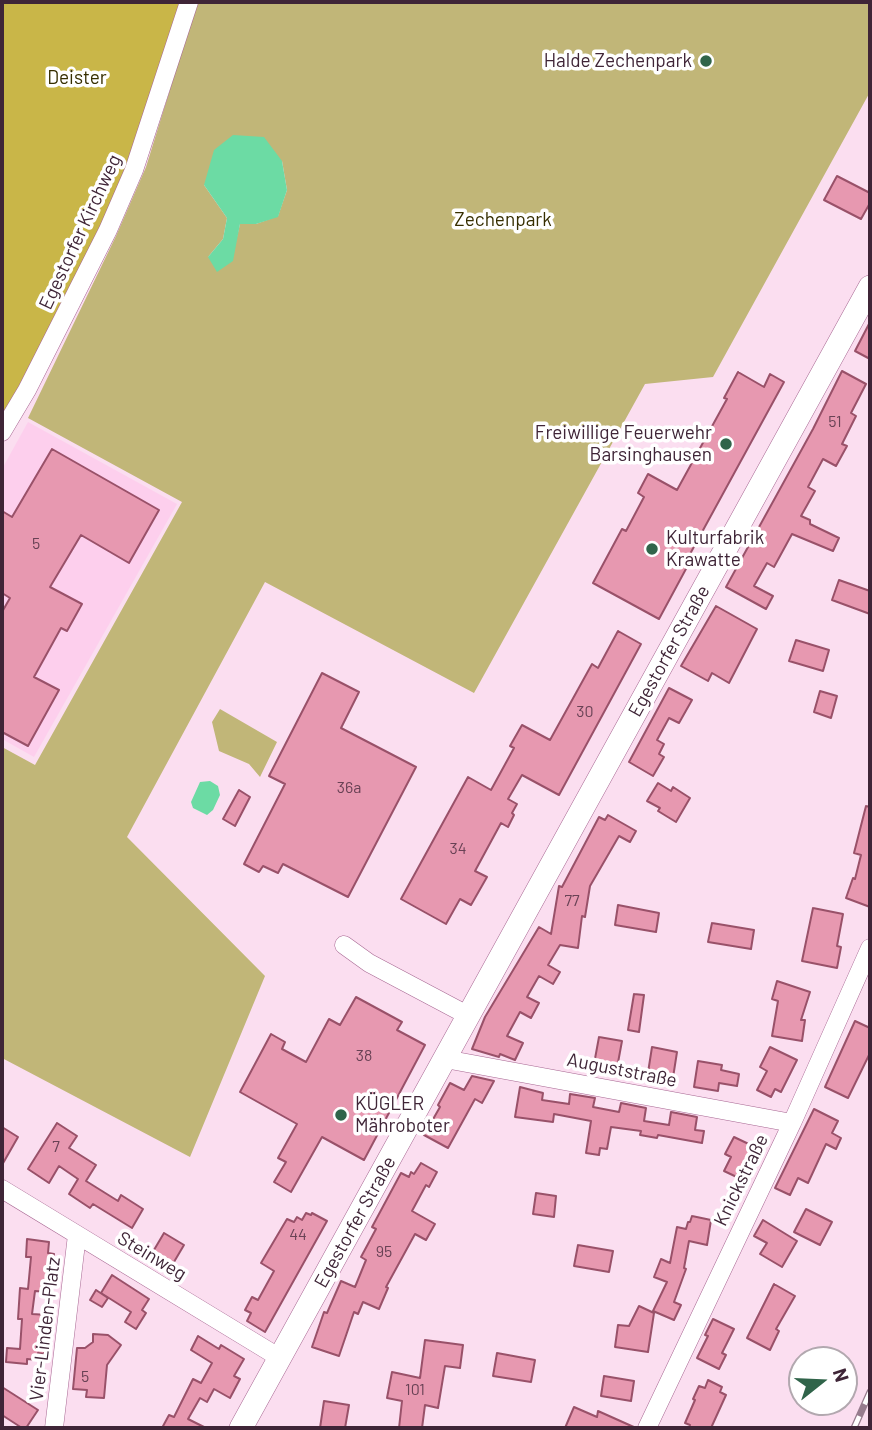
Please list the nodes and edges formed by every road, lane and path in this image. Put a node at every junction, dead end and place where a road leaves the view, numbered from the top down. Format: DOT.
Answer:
graph roads {
  1 [pos="189,2"];
  2 [pos="870,287"];
  3 [pos="2,432"];
  4 [pos="344,945"];
  5 [pos="870,948"];
  6 [pos="469,1016"];
  7 [pos="445,1059"];
  8 [pos="792,1123"];
  9 [pos="2,1189"];
  10 [pos="77,1235"];
  11 [pos="280,1358"];
  12 [pos="54,1428"];
  13 [pos="242,1428"];
  14 [pos="647,1428"];
  1 -- 3 [label="street, Egestorfer Kirchweg"];
  2 -- 6 [label="main road, Egestorfer Straße"];
  4 -- 6 [label="street"];
  5 -- 8 [label="street, Knickstraße"];
  6 -- 7 [label="main road, Egestorfer Straße"];
  7 -- 8 [label="street, Auguststraße"];
  7 -- 11 [label="main road, Egestorfer Straße"];
  8 -- 14 [label="street, Knickstraße"];
  9 -- 10 [label="street, Steinweg"];
  10 -- 11 [label="street, Steinweg"];
  10 -- 12 [label="street, Vier-Linden-Platz"];
  11 -- 13 [label="main road, Egestorfer Straße"];
}
